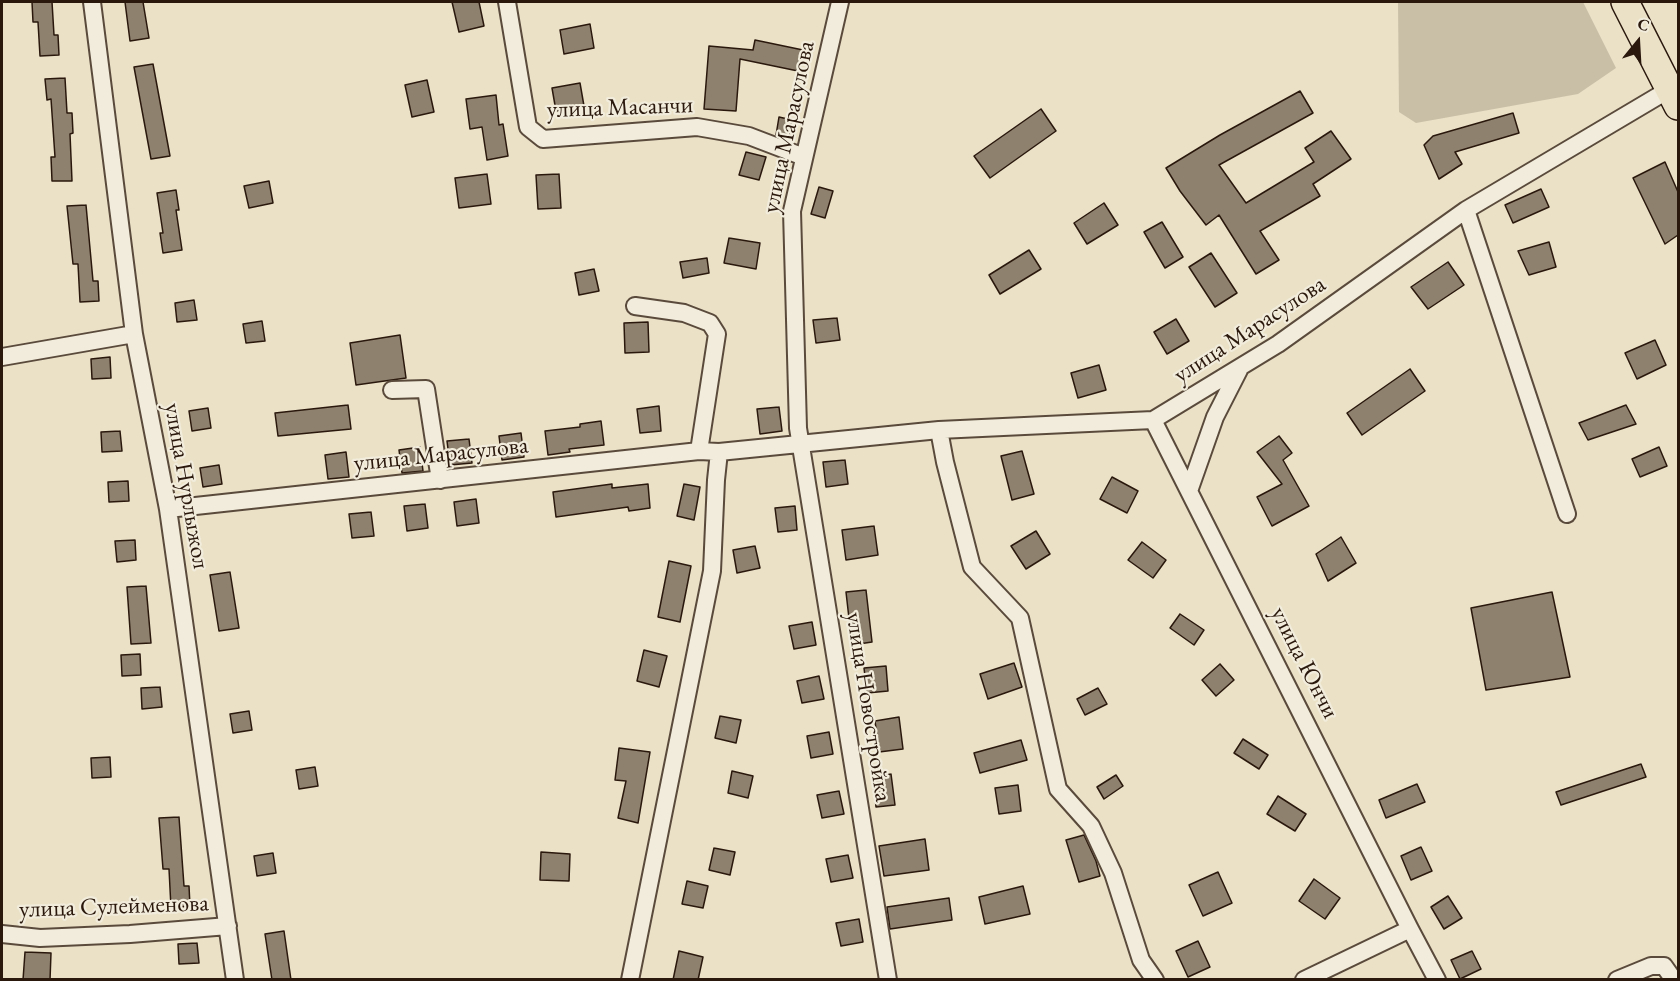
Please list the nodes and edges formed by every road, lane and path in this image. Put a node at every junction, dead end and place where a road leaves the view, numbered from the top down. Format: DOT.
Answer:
graph roads {
  1 [pos="92,2"];
  2 [pos="507,2"];
  3 [pos="840,2"];
  4 [pos="1625,2"];
  5 [pos="1674,97"];
  6 [pos="804,157"];
  7 [pos="1466,210"];
  8 [pos="635,306"];
  9 [pos="134,334"];
  10 [pos="2,357"];
  11 [pos="1239,369"];
  12 [pos="392,390"];
  13 [pos="1153,420"];
  14 [pos="939,430"];
  15 [pos="801,443"];
  16 [pos="699,452"];
  17 [pos="719,452"];
  18 [pos="440,480"];
  19 [pos="1189,491"];
  20 [pos="168,509"];
  21 [pos="1567,514"];
  22 [pos="228,926"];
  23 [pos="1410,929"];
  24 [pos="2,934"];
  25 [pos="1644,975"];
  26 [pos="235,980"];
  27 [pos="630,980"];
  28 [pos="888,980"];
  29 [pos="1155,980"];
  30 [pos="1305,980"];
  31 [pos="1437,980"];
  32 [pos="1617,980"];
  33 [pos="1674,980"];
  1 -- 9 [label="street, улица Нурлыжол"];
  2 -- 6 [label="street, улица Масанчи"];
  3 -- 6 [label="street, улица Марасулова"];
  4 -- 5 [label="main road"];
  5 -- 7 [label="street, улица Марасулова"];
  6 -- 15 [label="street, улица Марасулова"];
  7 -- 11 [label="street, улица Марасулова"];
  7 -- 21 [label="street"];
  8 -- 16 [label="street"];
  9 -- 10 [label="street"];
  9 -- 20 [label="street, улица Нурлыжол"];
  11 -- 13 [label="street, улица Марасулова"];
  11 -- 19 [label="street"];
  12 -- 18 [label="street"];
  13 -- 14 [label="street, улица Марасулова"];
  13 -- 19 [label="street, улица Юнчи"];
  14 -- 15 [label="street, улица Марасулова"];
  14 -- 29 [label="street"];
  15 -- 17 [label="street, улица Марасулова"];
  15 -- 28 [label="street, улица Новостройка"];
  16 -- 17 [label="street, улица Марасулова"];
  16 -- 18 [label="street, улица Марасулова"];
  17 -- 27 [label="street"];
  18 -- 20 [label="street, улица Марасулова"];
  19 -- 23 [label="street, улица Юнчи"];
  20 -- 22 [label="street, улица Нурлыжол"];
  22 -- 24 [label="street, улица Сулейменова"];
  22 -- 26 [label="street, улица Нурлыжол"];
  23 -- 30 [label="street"];
  23 -- 31 [label="street, улица Юнчи"];
  25 -- 32 [label="street"];
  25 -- 33 [label="street"];
}
